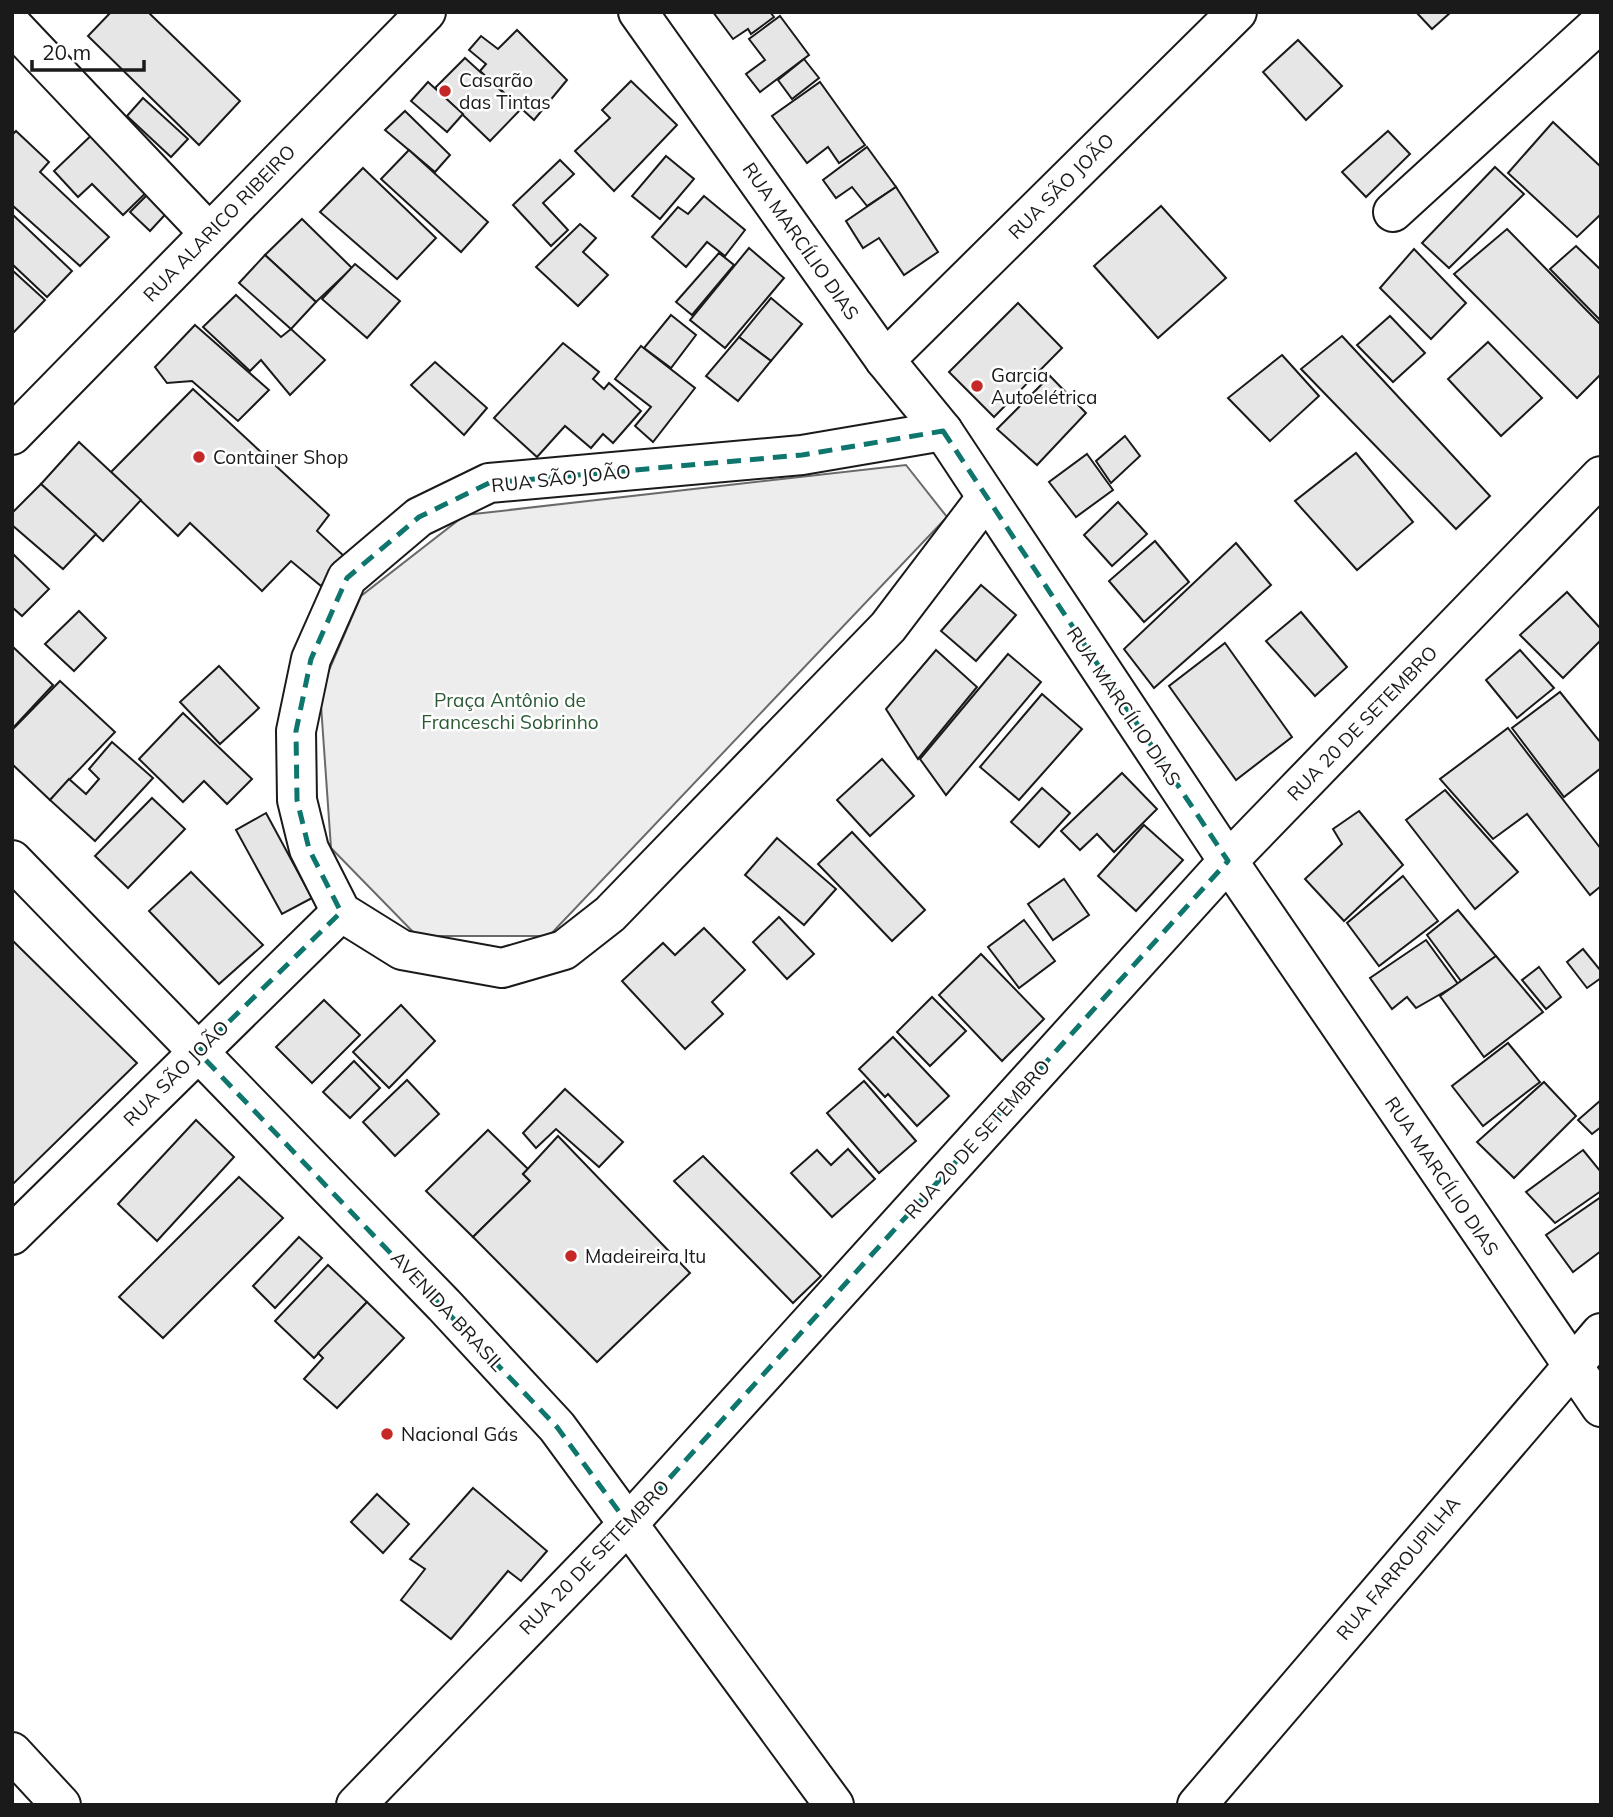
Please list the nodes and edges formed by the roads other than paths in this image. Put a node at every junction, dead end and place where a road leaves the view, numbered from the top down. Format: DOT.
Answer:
graph roads {
  1 [pos="426,12"];
  2 [pos="638,12"];
  3 [pos="1237,12"];
  4 [pos="1601,22"];
  5 [pos="12,25"];
  6 [pos="1393,212"];
  7 [pos="209,233"];
  8 [pos="886,360"];
  9 [pos="943,431"];
  10 [pos="12,435"];
  11 [pos="1601,476"];
  12 [pos="986,498"];
  13 [pos="12,860"];
  14 [pos="1228,861"];
  15 [pos="341,912"];
  16 [pos="198,1052"];
  17 [pos="12,1235"];
  18 [pos="1601,1333"];
  19 [pos="1571,1365"];
  20 [pos="1601,1407"];
  21 [pos="628,1524"];
  22 [pos="12,1752"];
  23 [pos="61,1805"];
  24 [pos="356,1805"];
  25 [pos="834,1805"];
  26 [pos="1197,1805"];
  1 -- 7 [label="street, RUA ALARICO RIBEIRO"];
  2 -- 8 [label="street, RUA MARCÍLIO DIAS"];
  3 -- 8 [label="street, RUA SÃO JOÃO"];
  4 -- 6 [label="street"];
  5 -- 7 [label="street"];
  7 -- 10 [label="street, RUA ALARICO RIBEIRO"];
  8 -- 9 [label="street, RUA MARCÍLIO DIAS"];
  9 -- 12 [label="street, RUA MARCÍLIO DIAS"];
  9 -- 15 [label="street, RUA SÃO JOÃO"];
  11 -- 14 [label="street, RUA 20 DE SETEMBRO"];
  12 -- 14 [label="street, RUA MARCÍLIO DIAS"];
  12 -- 15 [label="street"];
  13 -- 16 [label="street, AVENIDA BRASIL"];
  14 -- 19 [label="street, RUA MARCÍLIO DIAS"];
  14 -- 21 [label="street, RUA 20 DE SETEMBRO"];
  15 -- 16 [label="street, RUA SÃO JOÃO"];
  16 -- 17 [label="street, RUA SÃO JOÃO"];
  16 -- 21 [label="street, AVENIDA BRASIL"];
  18 -- 19 [label="street, RUA FARROUPILHA"];
  19 -- 20 [label="street, RUA MARCÍLIO DIAS"];
  19 -- 26 [label="street, RUA FARROUPILHA"];
  21 -- 24 [label="street, RUA 20 DE SETEMBRO"];
  21 -- 25 [label="street, AVENIDA BRASIL"];
  22 -- 23 [label="street"];
}
